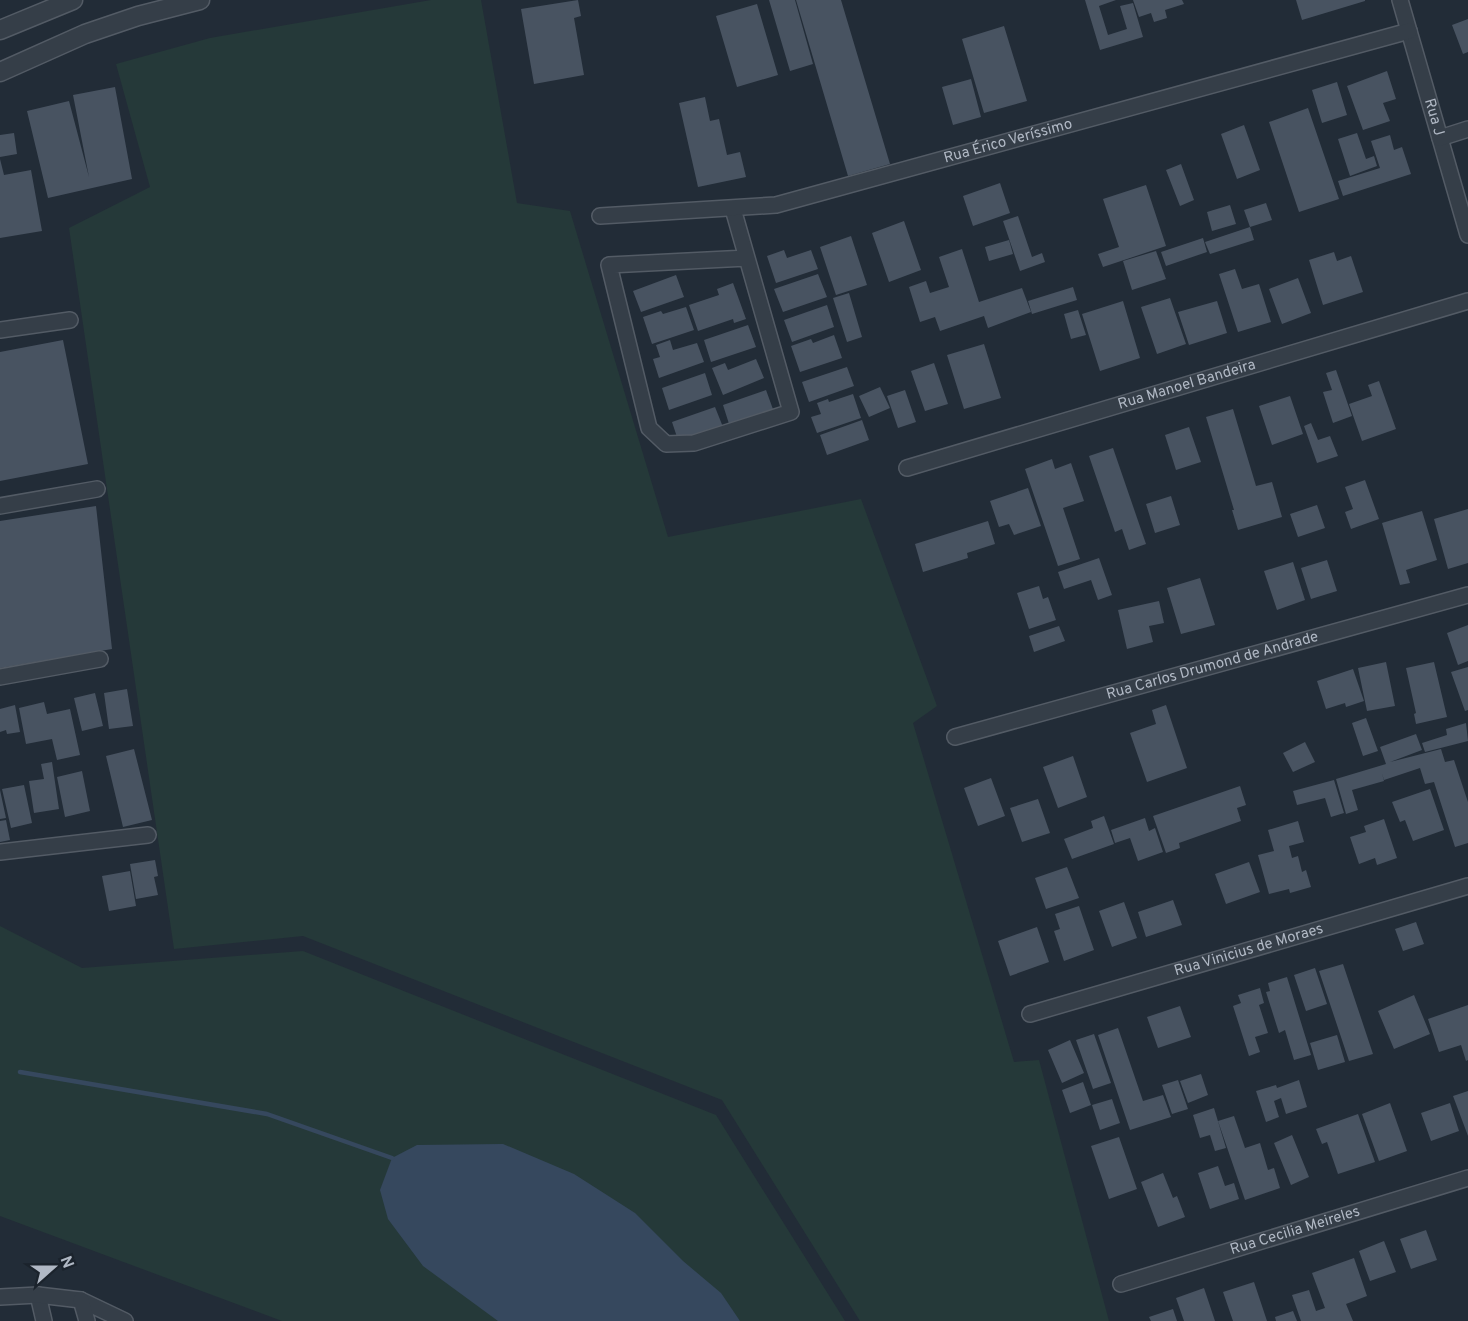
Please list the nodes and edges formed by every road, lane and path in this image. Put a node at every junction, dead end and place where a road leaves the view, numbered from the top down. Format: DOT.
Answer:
graph roads {
  1 [pos="73,0"];
  2 [pos="200,0"];
  3 [pos="1400,0"];
  4 [pos="0,30"];
  5 [pos="1409,30"];
  6 [pos="0,72"];
  7 [pos="1468,129"];
  8 [pos="1440,138"];
  9 [pos="733,209"];
  10 [pos="600,216"];
  11 [pos="1468,234"];
  12 [pos="747,258"];
  13 [pos="1468,301"];
  14 [pos="70,320"];
  15 [pos="0,330"];
  16 [pos="908,468"];
  17 [pos="97,489"];
  18 [pos="0,506"];
  19 [pos="1468,595"];
  20 [pos="100,658"];
  21 [pos="0,677"];
  22 [pos="955,737"];
  23 [pos="148,835"];
  24 [pos="0,852"];
  25 [pos="1468,886"];
  26 [pos="1030,1014"];
  27 [pos="1468,1178"];
  28 [pos="1121,1284"];
  29 [pos="38,1295"];
  30 [pos="0,1297"];
  31 [pos="81,1300"];
  32 [pos="44,1321"];
  33 [pos="87,1321"];
  34 [pos="125,1321"];
  1 -- 4 [label="street"];
  2 -- 6 [label="street"];
  3 -- 5 [label="street, Rua J"];
  5 -- 8 [label="street, Rua J"];
  5 -- 9 [label="street, Rua Érico Veríssimo"];
  7 -- 8 [label="street"];
  8 -- 11 [label="street, Rua J"];
  9 -- 10 [label="street, Rua Érico Veríssimo"];
  9 -- 12 [label="street"];
  12 -- 12 [label="street"];
  13 -- 16 [label="street, Rua Manoel Bandeira"];
  14 -- 15 [label="street"];
  17 -- 18 [label="street"];
  19 -- 22 [label="street, Rua Carlos Drumond de Andrade"];
  20 -- 21 [label="street"];
  23 -- 24 [label="street"];
  25 -- 26 [label="street, Rua Vinicius de Moraes"];
  27 -- 28 [label="street, Rua Cecilia Meireles"];
  29 -- 30 [label="street"];
  29 -- 31 [label="street"];
  29 -- 32 [label="street"];
  31 -- 33 [label="street"];
  31 -- 34 [label="street"];
}
